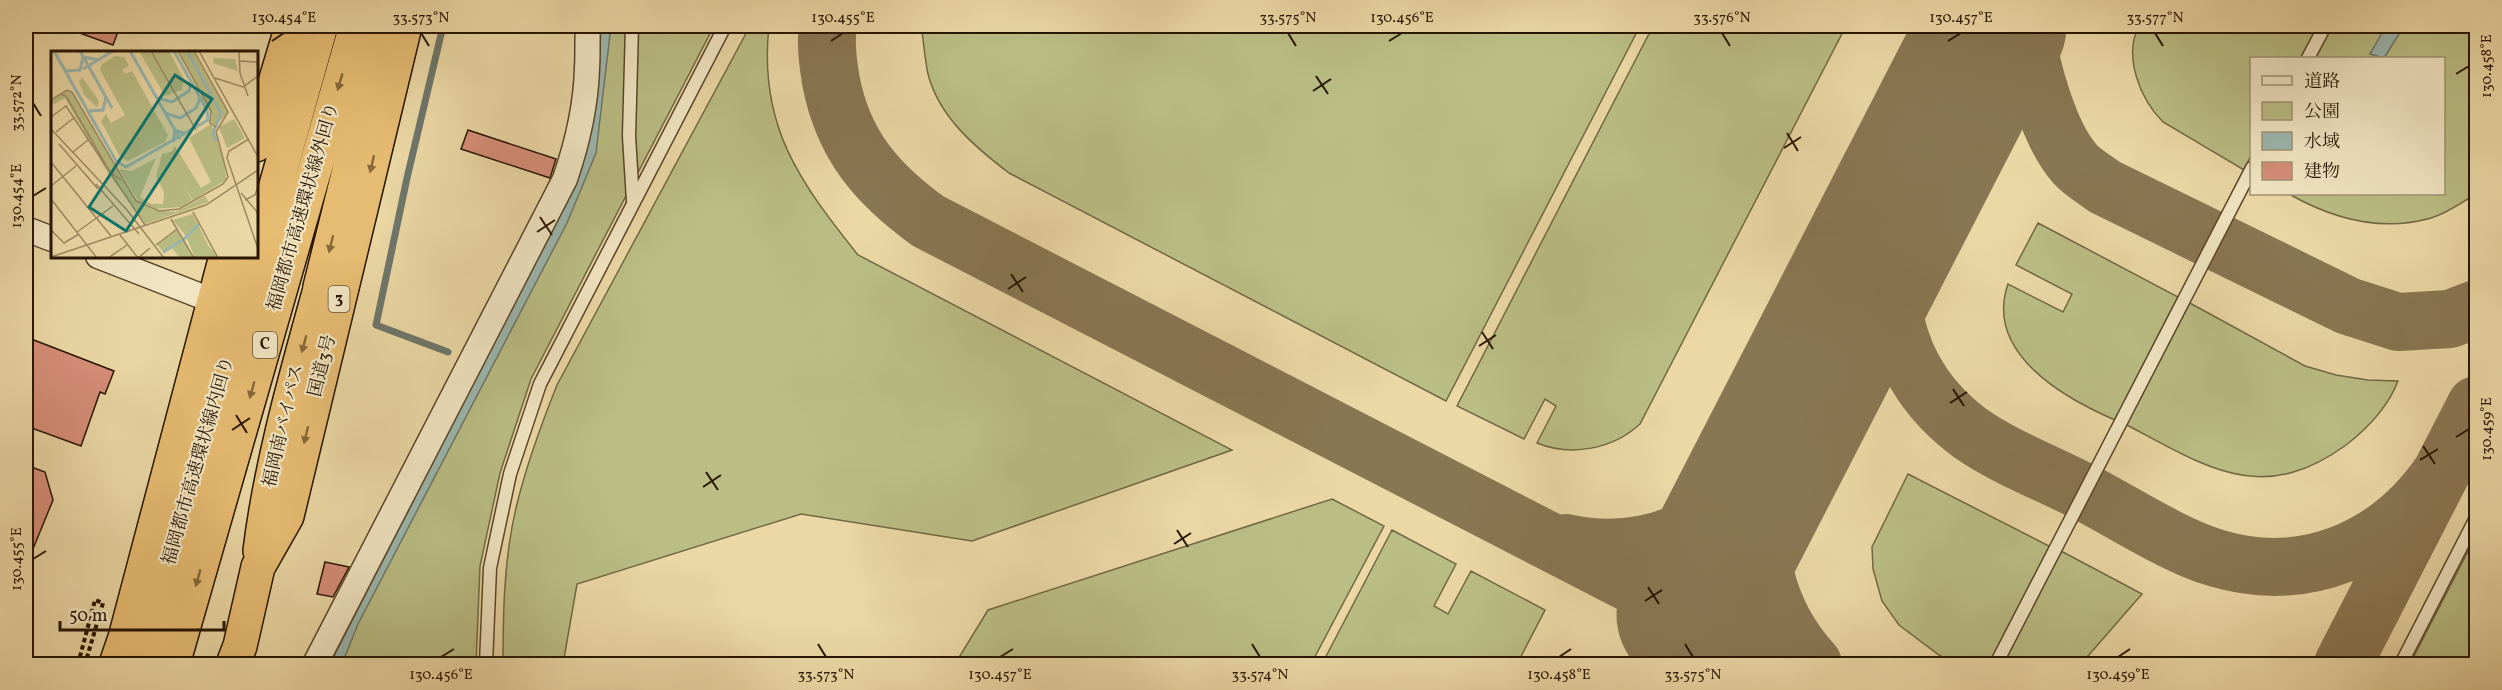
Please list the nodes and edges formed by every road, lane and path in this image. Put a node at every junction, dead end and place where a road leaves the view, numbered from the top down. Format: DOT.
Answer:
graph roads {
  1 [pos="292,26"];
  2 [pos="316,26"];
  3 [pos="321,26"];
  4 [pos="356,26"];
  5 [pos="385,26"];
  6 [pos="405,26"];
  7 [pos="588,26"];
  8 [pos="632,26"];
  9 [pos="725,26"];
  10 [pos="2325,26"];
  11 [pos="2309,57"];
  12 [pos="258,138"];
  13 [pos="2250,172"];
  14 [pos="634,202"];
  15 [pos="258,205"];
  16 [pos="258,217"];
  17 [pos="26,229"];
  18 [pos="51,239"];
  19 [pos="103,258"];
  20 [pos="244,258"];
  21 [pos="245,258"];
  22 [pos="216,302"];
  23 [pos="2476,518"];
  24 [pos="258,567"];
  25 [pos="127,656"];
  26 [pos="60,664"];
  27 [pos="69,664"];
  28 [pos="78,664"];
  29 [pos="85,664"];
  30 [pos="173,664"];
  31 [pos="233,664"];
  32 [pos="315,664"];
  33 [pos="486,664"];
  34 [pos="1996,664"];
  35 [pos="2402,664"];
  1 -- 12 [label="highway"];
  2 -- 15 [label="highway"];
  3 -- 16 [label="highway"];
  4 -- 30 [label="highway, 福岡都市高速環状線外回り / C, one-way"];
  5 -- 24 [label="highway, 福岡南バイパス / 3, one-way"];
  6 -- 24 [label="highway, 国道3号 / 3, one-way"];
  7 -- 32 [label="street"];
  8 -- 14 [label="lane"];
  9 -- 14 [label="lane"];
  10 -- 11 [label="lane"];
  13 -- 34 [label="lane"];
  14 -- 33 [label="lane"];
  17 -- 18 [label="street"];
  19 -- 22 [label="street"];
  20 -- 22 [label="highway"];
  21 -- 25 [label="highway"];
  22 -- 25 [label="highway"];
  23 -- 35 [label="lane"];
  24 -- 31 [label="highway, 国道3号 / 3"];
  26 -- 27 [label="path"];
  28 -- 29 [label="path"];
}
